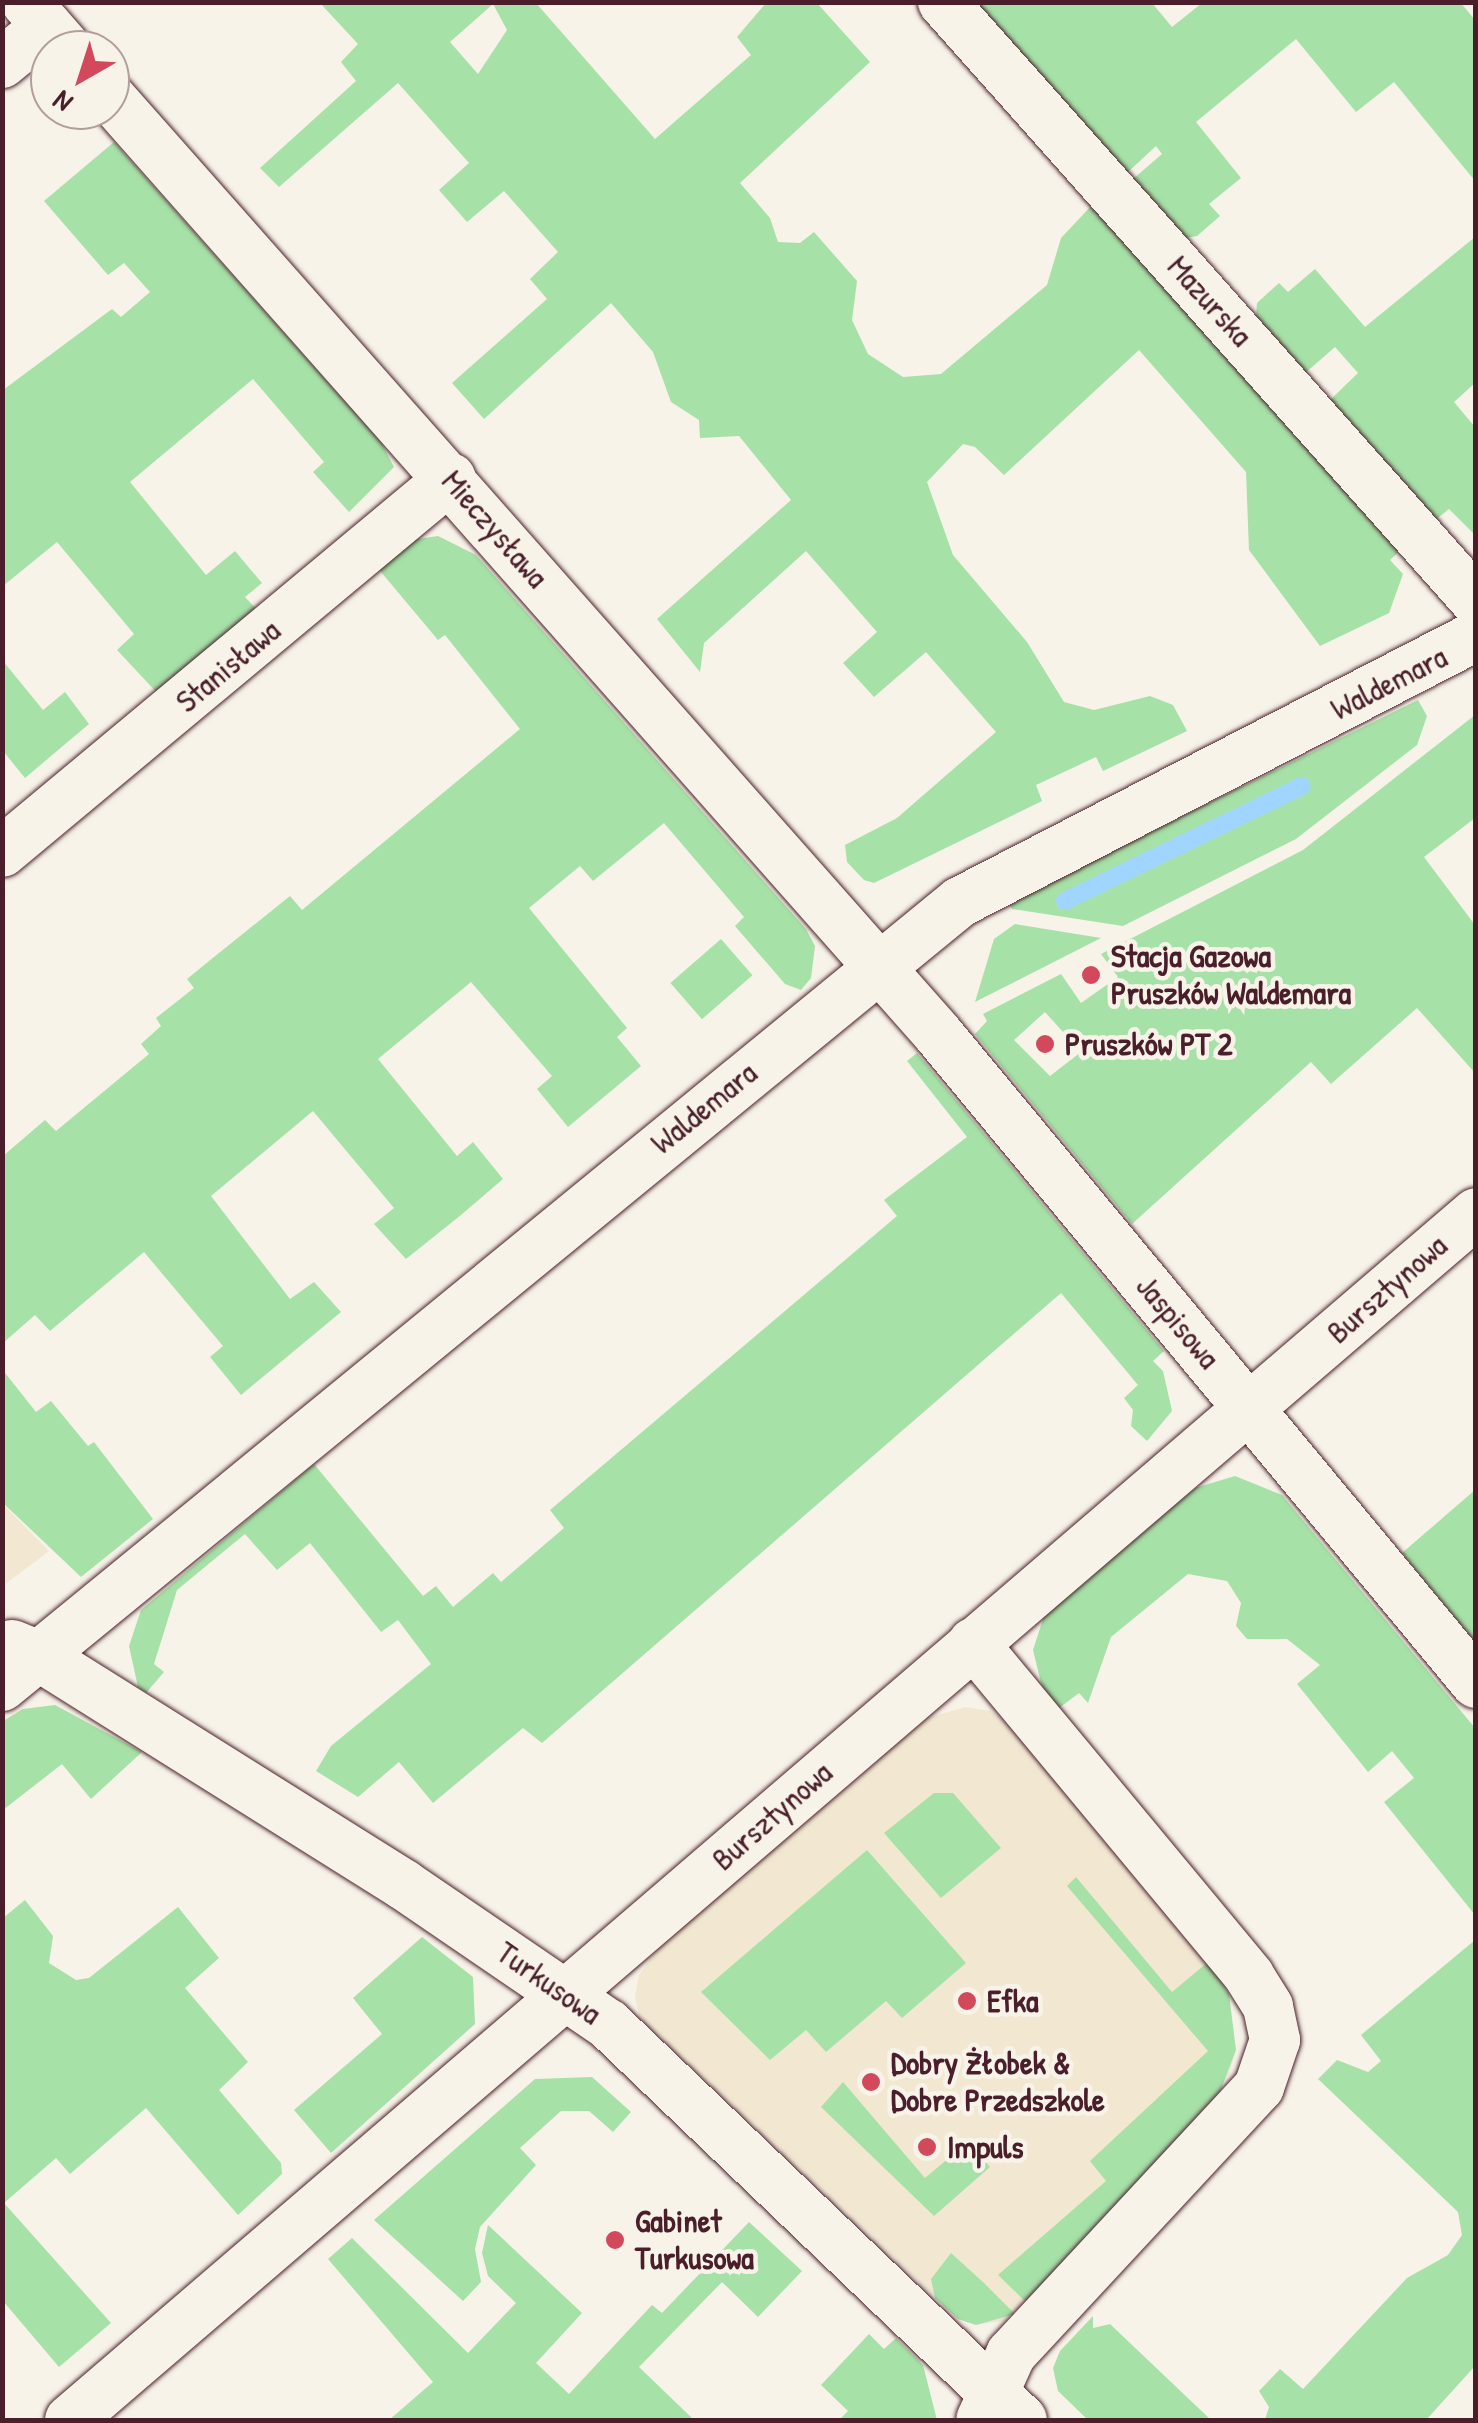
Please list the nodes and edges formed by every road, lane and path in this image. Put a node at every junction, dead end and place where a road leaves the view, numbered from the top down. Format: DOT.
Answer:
graph roads {
  1 [pos="943,2"];
  2 [pos="47,26"];
  3 [pos="2,63"];
  4 [pos="130,119"];
  5 [pos="450,478"];
  6 [pos="1476,601"];
  7 [pos="1476,636"];
  8 [pos="2,852"];
  9 [pos="876,965"];
  10 [pos="1476,1213"];
  11 [pos="1249,1408"];
  12 [pos="973,1643"];
  13 [pos="15,1661"];
  14 [pos="1476,1682"];
  15 [pos="564,1994"];
  16 [pos="999,2412"];
  17 [pos="70,2420"];
  1 -- 6 [label="street, Mazurska"];
  2 -- 3 [label="street"];
  4 -- 5 [label="street, Mieczysława"];
  5 -- 8 [label="street, Stanisława"];
  5 -- 9 [label="street, Mieczysława"];
  7 -- 9 [label="street, Waldemara"];
  9 -- 11 [label="street, Jaspisowa"];
  9 -- 13 [label="street, Waldemara"];
  10 -- 11 [label="street, Bursztynowa"];
  11 -- 12 [label="street, Bursztynowa"];
  11 -- 14 [label="street, Jaspisowa"];
  12 -- 15 [label="street, Bursztynowa"];
  12 -- 16 [label="street, Turkusowa"];
  13 -- 15 [label="street, Turkusowa"];
  15 -- 16 [label="street, Turkusowa"];
  15 -- 17 [label="street, Bursztynowa"];
}
